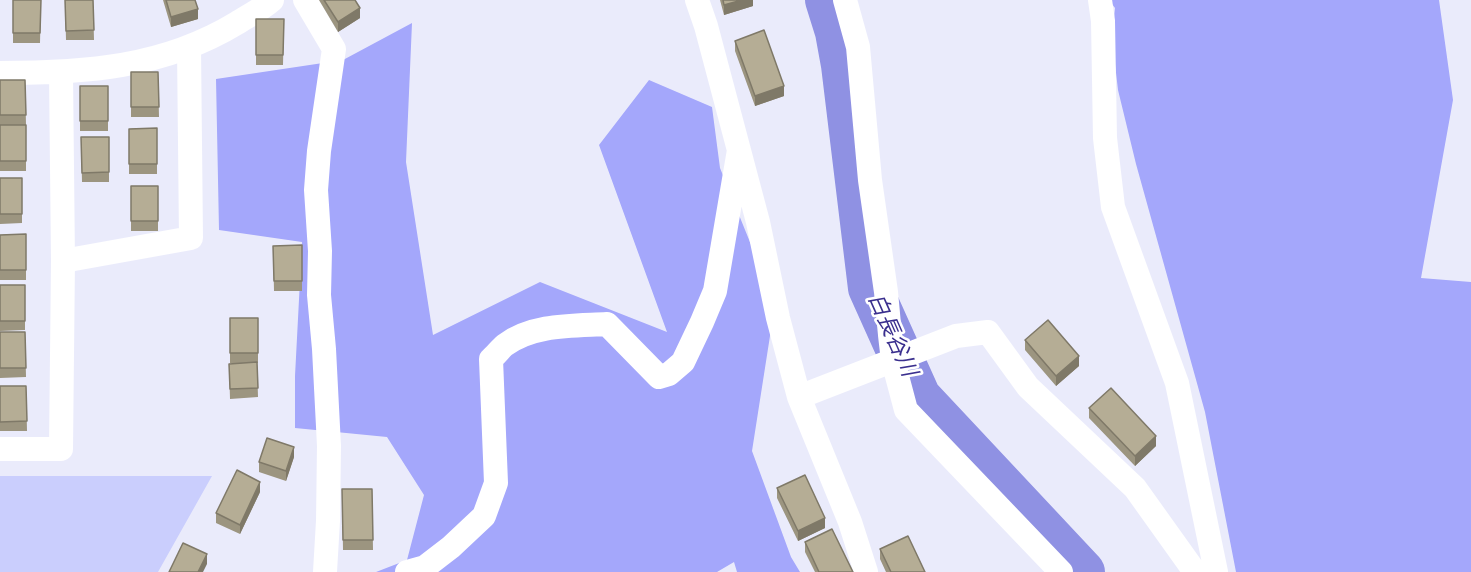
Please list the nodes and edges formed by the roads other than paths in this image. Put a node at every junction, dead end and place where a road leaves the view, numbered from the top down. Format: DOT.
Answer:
graph roads {
  1 [pos="272,0"];
  2 [pos="305,0"];
  3 [pos="697,0"];
  4 [pos="845,0"];
  5 [pos="1100,0"];
  6 [pos="189,48"];
  7 [pos="0,73"];
  8 [pos="61,73"];
  9 [pos="739,150"];
  10 [pos="63,261"];
  11 [pos="893,361"];
  12 [pos="799,397"];
  13 [pos="0,449"];
  14 [pos="325,572"];
  15 [pos="407,572"];
  16 [pos="866,572"];
  17 [pos="1061,572"];
  18 [pos="1195,572"];
  19 [pos="1216,572"];
  1 -- 6 [label="street"];
  2 -- 14 [label="street"];
  3 -- 9 [label="street"];
  4 -- 11 [label="street"];
  5 -- 19 [label="street"];
  6 -- 8 [label="street"];
  6 -- 10 [label="street"];
  7 -- 8 [label="street"];
  8 -- 10 [label="street"];
  9 -- 12 [label="street"];
  9 -- 15 [label="street"];
  10 -- 13 [label="street"];
  11 -- 12 [label="street"];
  11 -- 17 [label="street"];
  11 -- 18 [label="street"];
  12 -- 16 [label="street"];
}
